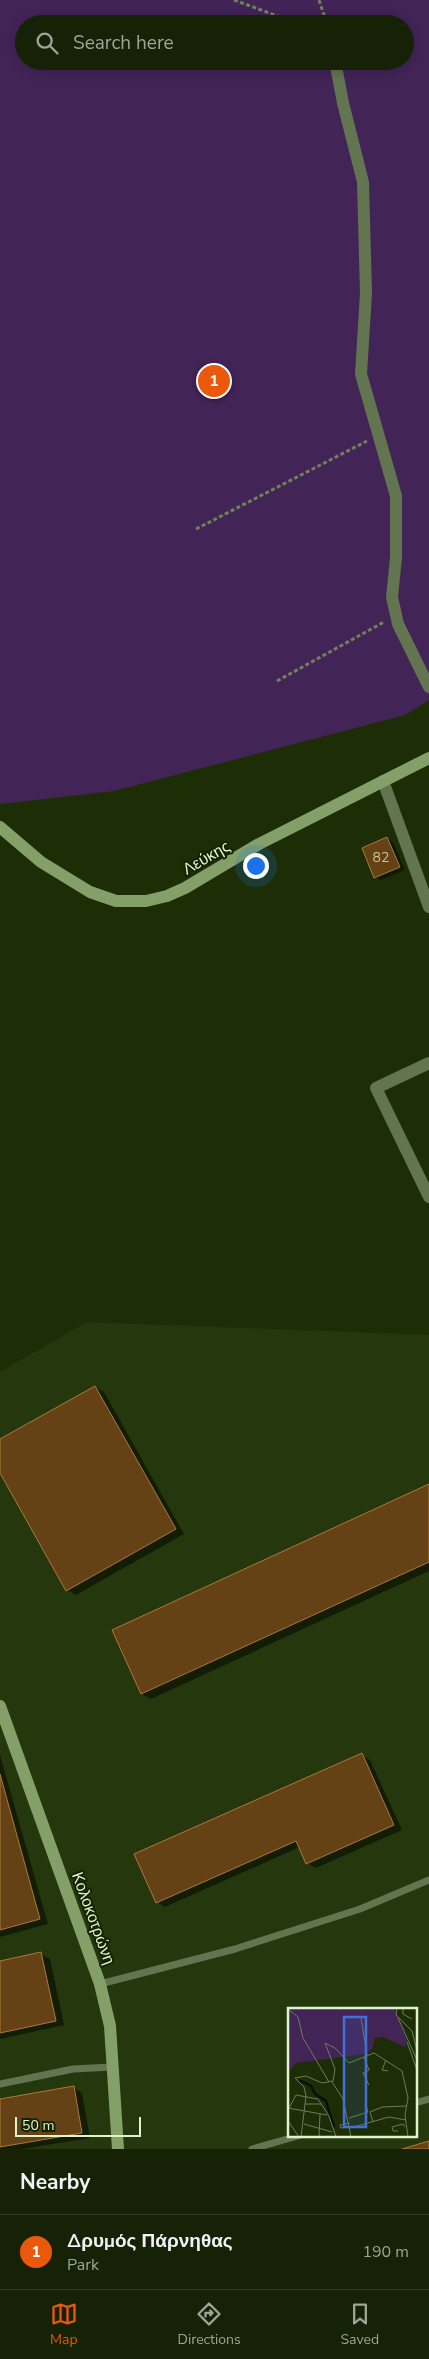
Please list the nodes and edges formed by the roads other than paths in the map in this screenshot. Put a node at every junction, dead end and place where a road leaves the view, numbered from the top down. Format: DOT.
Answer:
graph roads {
  1 [pos="337,70"];
  2 [pos="429,686"];
  3 [pos="429,758"];
  4 [pos="383,781"];
  5 [pos="0,827"];
  6 [pos="429,907"];
  7 [pos="429,1062"];
  8 [pos="429,1197"];
  9 [pos="0,1706"];
  10 [pos="429,1880"];
  11 [pos="100,1984"];
  12 [pos="113,2067"];
  13 [pos="0,2084"];
  14 [pos="429,2099"];
  15 [pos="416,2103"];
  16 [pos="298,2136"];
  17 [pos="118,2149"];
  18 [pos="252,2149"];
  1 -- 2 [label="street"];
  3 -- 4 [label="street, Λεύκης"];
  4 -- 5 [label="street, Λεύκης"];
  4 -- 6 [label="street"];
  7 -- 8 [label="street"];
  9 -- 11 [label="street, Κολοκοτρώνη"];
  10 -- 11 [label="lane"];
  11 -- 12 [label="street, Κολοκοτρώνη"];
  12 -- 13 [label="lane"];
  12 -- 17 [label="street, Κολοκοτρώνη"];
  14 -- 15 [label="lane"];
  16 -- 18 [label="lane"];
}
